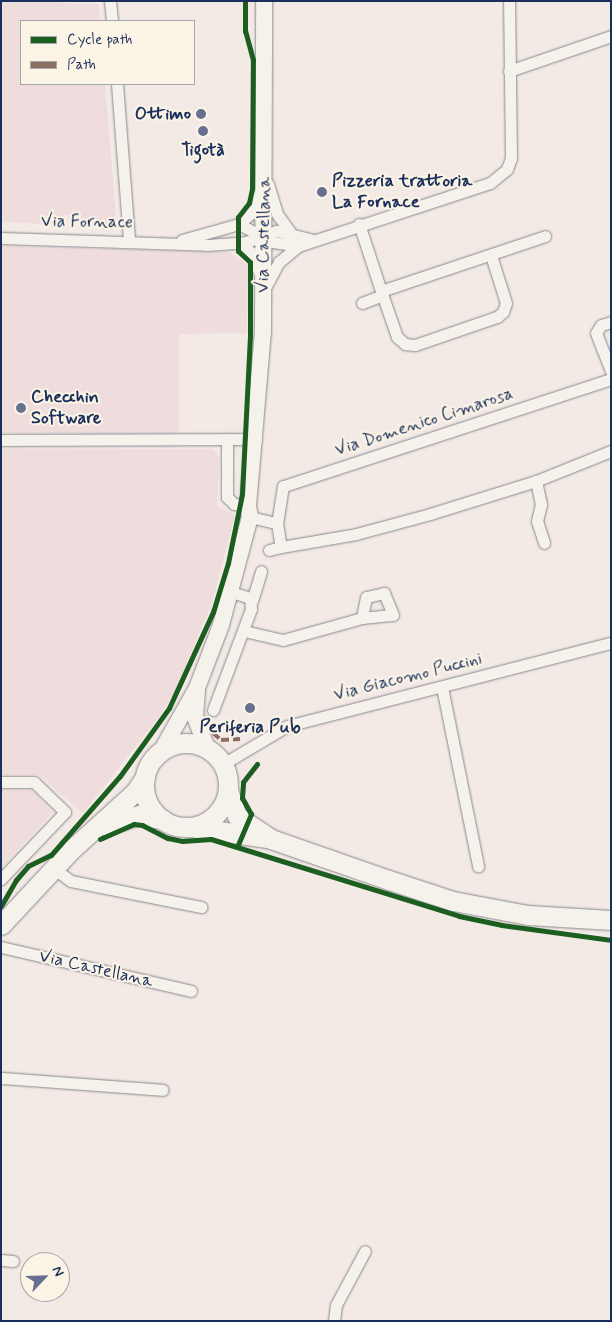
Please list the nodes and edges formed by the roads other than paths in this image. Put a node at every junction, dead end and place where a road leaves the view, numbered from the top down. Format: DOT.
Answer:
graph roads {
  1 [pos="110,1"];
  2 [pos="264,1"];
  3 [pos="510,1"];
  4 [pos="112,20"];
  5 [pos="611,36"];
  6 [pos="509,71"];
  7 [pos="117,85"];
  8 [pos="265,171"];
  9 [pos="239,224"];
  10 [pos="359,224"];
  11 [pos="290,232"];
  12 [pos="264,235"];
  13 [pos="545,236"];
  14 [pos="1,238"];
  15 [pos="129,240"];
  16 [pos="312,240"];
  17 [pos="171,243"];
  18 [pos="240,243"];
  19 [pos="298,246"];
  20 [pos="491,255"];
  21 [pos="264,291"];
  22 [pos="382,293"];
  23 [pos="362,303"];
  24 [pos="611,322"];
  25 [pos="611,371"];
  26 [pos="611,379"];
  27 [pos="227,439"];
  28 [pos="256,439"];
  29 [pos="1,440"];
  30 [pos="611,451"];
  31 [pos="536,481"];
  32 [pos="249,511"];
  33 [pos="277,523"];
  34 [pos="544,543"];
  35 [pos="281,547"];
  36 [pos="268,550"];
  37 [pos="261,571"];
  38 [pos="232,592"];
  39 [pos="252,601"];
  40 [pos="362,618"];
  41 [pos="244,631"];
  42 [pos="611,643"];
  43 [pos="442,687"];
  44 [pos="197,688"];
  45 [pos="213,710"];
  46 [pos="207,748"];
  47 [pos="162,750"];
  48 [pos="223,764"];
  49 [pos="145,777"];
  50 [pos="1,782"];
  51 [pos="228,790"];
  52 [pos="165,821"];
  53 [pos="100,826"];
  54 [pos="191,826"];
  55 [pos="271,839"];
  56 [pos="478,866"];
  57 [pos="53,868"];
  58 [pos="1,879"];
  59 [pos="200,907"];
  60 [pos="611,920"];
  61 [pos="1,925"];
  62 [pos="1,946"];
  63 [pos="191,991"];
  64 [pos="1,1078"];
  65 [pos="163,1090"];
  66 [pos="365,1251"];
  67 [pos="334,1321"];
  1 -- 4 [label="street"];
  2 -- 8 [label="street, Via Castellana"];
  3 -- 6 [label="street"];
  5 -- 6 [label="street"];
  6 -- 10 [label="street"];
  7 -- 15 [label="street"];
  8 -- 9 [label="street"];
  8 -- 11 [label="street"];
  8 -- 12 [label="street, Via Castellana"];
  9 -- 12 [label="street"];
  9 -- 17 [label="street, Via Fornace"];
  10 -- 16 [label="street"];
  10 -- 22 [label="street"];
  11 -- 12 [label="street, Via Fornace"];
  11 -- 16 [label="street"];
  12 -- 18 [label="street, Via Fornace"];
  12 -- 19 [label="street"];
  12 -- 21 [label="street, Via Castellana"];
  13 -- 20 [label="street"];
  14 -- 15 [label="street, Via Fornace"];
  15 -- 17 [label="street, Via Fornace"];
  16 -- 19 [label="street"];
  17 -- 18 [label="street, Via Fornace"];
  18 -- 21 [label="street"];
  19 -- 21 [label="street"];
  20 -- 22 [label="street"];
  20 -- 22 [label="street"];
  21 -- 28 [label="street, Via Castellana"];
  22 -- 23 [label="street"];
  24 -- 25 [label="street"];
  26 -- 33 [label="street, Via Domenico Cimarosa"];
  27 -- 28 [label="street"];
  27 -- 29 [label="street"];
  27 -- 32 [label="street"];
  28 -- 32 [label="street, Via Castellana"];
  30 -- 31 [label="street"];
  31 -- 34 [label="street"];
  31 -- 35 [label="street"];
  32 -- 33 [label="street"];
  32 -- 38 [label="street, Via Castellana"];
  33 -- 35 [label="street, Via Domenico Cimarosa"];
  35 -- 36 [label="street"];
  37 -- 39 [label="street"];
  38 -- 39 [label="street"];
  38 -- 44 [label="street, Via Castellana"];
  39 -- 41 [label="street"];
  40 -- 41 [label="street"];
  41 -- 45 [label="street"];
  42 -- 43 [label="street, Via Giacomo Puccini"];
  43 -- 48 [label="street, Via Giacomo Puccini"];
  43 -- 56 [label="street"];
  44 -- 46 [label="street, Via Castellana"];
  44 -- 47 [label="street, Via Castellana"];
  46 -- 47 [label="main road"];
  46 -- 48 [label="main road"];
  47 -- 49 [label="main road"];
  48 -- 51 [label="main road"];
  49 -- 52 [label="main road"];
  49 -- 53 [label="main road"];
  50 -- 58 [label="street"];
  51 -- 54 [label="main road"];
  51 -- 55 [label="main road"];
  52 -- 53 [label="main road"];
  52 -- 54 [label="main road"];
  53 -- 57 [label="main road"];
  54 -- 55 [label="main road"];
  55 -- 60 [label="main road"];
  57 -- 59 [label="street"];
  57 -- 61 [label="main road"];
  62 -- 63 [label="street, Via Castellana"];
  64 -- 65 [label="street"];
  66 -- 67 [label="street"];
}
